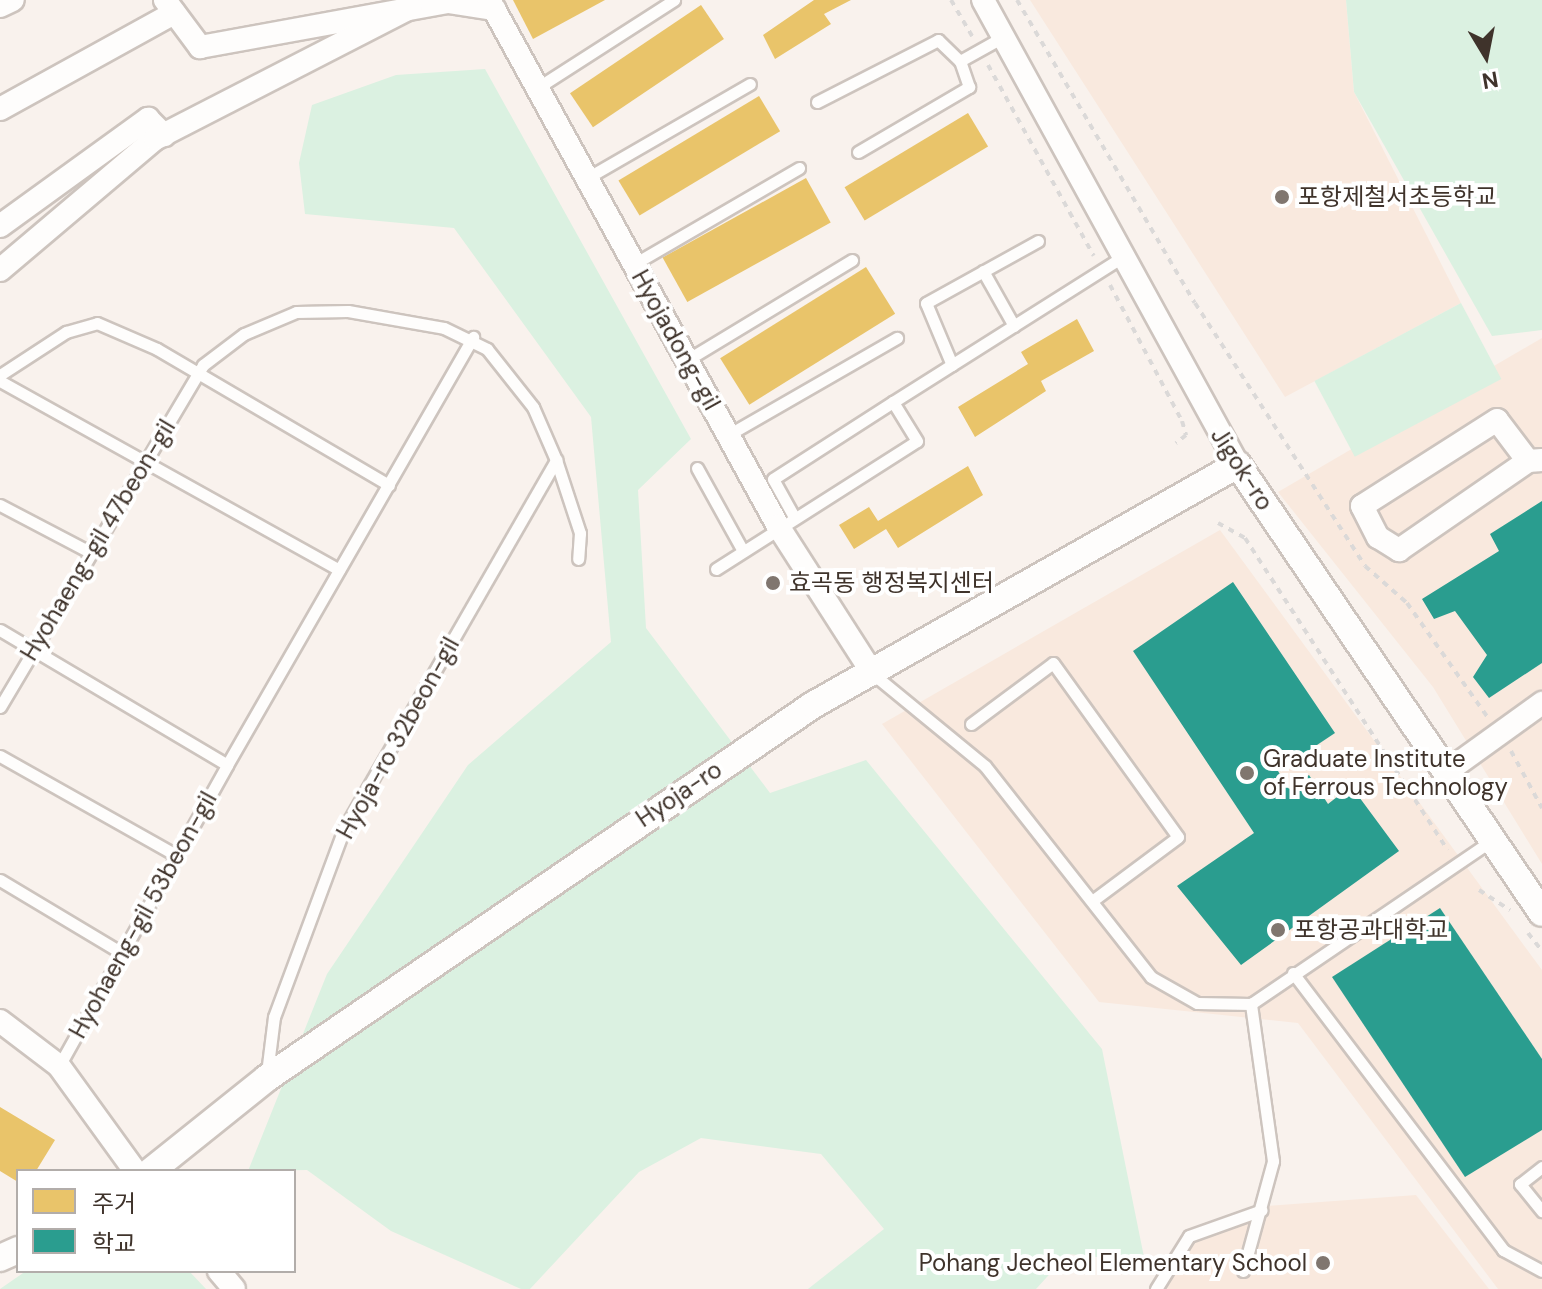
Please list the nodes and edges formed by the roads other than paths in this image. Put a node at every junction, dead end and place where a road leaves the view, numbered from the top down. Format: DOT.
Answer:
graph roads {
  1 [pos="13,0"];
  2 [pos="674,0"];
  3 [pos="983,0"];
  4 [pos="491,4"];
  5 [pos="0,6"];
  6 [pos="170,7"];
  7 [pos="410,8"];
  8 [pos="1003,37"];
  9 [pos="960,61"];
  10 [pos="750,84"];
  11 [pos="537,88"];
  12 [pos="817,102"];
  13 [pos="0,109"];
  14 [pos="164,135"];
  15 [pos="858,152"];
  16 [pos="799,168"];
  17 [pos="587,178"];
  18 [pos="0,226"];
  19 [pos="1038,241"];
  20 [pos="1124,256"];
  21 [pos="852,260"];
  22 [pos="634,264"];
  23 [pos="0,270"];
  24 [pos="983,271"];
  25 [pos="1014,326"];
  26 [pos="473,337"];
  27 [pos="897,338"];
  28 [pos="687,360"];
  29 [pos="952,365"];
  30 [pos="198,374"];
  31 [pos="0,375"];
  32 [pos="0,381"];
  33 [pos="893,402"];
  34 [pos="728,435"];
  35 [pos="146,460"];
  36 [pos="556,460"];
  37 [pos="1535,461"];
  38 [pos="1238,465"];
  39 [pos="697,468"];
  40 [pos="389,485"];
  41 [pos="0,505"];
  42 [pos="786,521"];
  43 [pos="743,551"];
  44 [pos="90,552"];
  45 [pos="578,559"];
  46 [pos="716,569"];
  47 [pos="339,570"];
  48 [pos="0,630"];
  49 [pos="33,647"];
  50 [pos="873,674"];
  51 [pos="1542,703"];
  52 [pos="0,707"];
  53 [pos="971,724"];
  54 [pos="0,756"];
  55 [pos="227,765"];
  56 [pos="1445,773"];
  57 [pos="1491,841"];
  58 [pos="176,855"];
  59 [pos="0,880"];
  60 [pos="1092,901"];
  61 [pos="1542,913"];
  62 [pos="122,953"];
  63 [pos="1293,973"];
  64 [pos="1251,1004"];
  65 [pos="0,1021"];
  66 [pos="59,1066"];
  67 [pos="267,1078"];
  68 [pos="1542,1167"];
  69 [pos="134,1169"];
  70 [pos="153,1169"];
  71 [pos="1262,1210"];
  72 [pos="1542,1211"];
  73 [pos="1243,1271"];
  74 [pos="1542,1271"];
  75 [pos="221,1273"];
  76 [pos="234,1289"];
  77 [pos="1156,1289"];
  1 -- 5 [label="street"];
  2 -- 11 [label="lane"];
  3 -- 8 [label="street, Jigok-ro"];
  4 -- 7 [label="street"];
  4 -- 11 [label="street, Hyojadong-gil"];
  6 -- 7 [label="street"];
  6 -- 13 [label="street"];
  7 -- 14 [label="street"];
  8 -- 9 [label="lane"];
  8 -- 20 [label="street, Jigok-ro"];
  9 -- 12 [label="lane"];
  9 -- 15 [label="lane"];
  10 -- 17 [label="lane"];
  11 -- 17 [label="street, Hyojadong-gil"];
  14 -- 18 [label="street"];
  14 -- 23 [label="street"];
  16 -- 22 [label="lane"];
  17 -- 22 [label="street, Hyojadong-gil"];
  19 -- 24 [label="lane"];
  20 -- 25 [label="lane"];
  20 -- 38 [label="street, Jigok-ro"];
  21 -- 28 [label="lane"];
  22 -- 28 [label="street, Hyojadong-gil"];
  24 -- 25 [label="lane"];
  24 -- 29 [label="lane"];
  25 -- 29 [label="lane"];
  26 -- 30 [label="lane"];
  26 -- 36 [label="lane"];
  26 -- 40 [label="lane, Hyohaeng-gil 53beon-gil"];
  27 -- 34 [label="lane"];
  28 -- 34 [label="street, Hyojadong-gil"];
  29 -- 33 [label="lane"];
  30 -- 31 [label="lane"];
  30 -- 35 [label="lane, Hyohaeng-gil 47beon-gil"];
  30 -- 40 [label="lane"];
  32 -- 35 [label="lane"];
  33 -- 42 [label="lane"];
  33 -- 42 [label="lane"];
  34 -- 42 [label="street, Hyojadong-gil"];
  35 -- 44 [label="lane, Hyohaeng-gil 47beon-gil"];
  35 -- 47 [label="lane"];
  36 -- 45 [label="lane"];
  36 -- 67 [label="lane, Hyoja-ro 32beon-gil"];
  37 -- 37 [label="street"];
  38 -- 50 [label="street, Hyoja-ro"];
  38 -- 56 [label="street, Jigok-ro"];
  39 -- 43 [label="lane"];
  40 -- 47 [label="lane, Hyohaeng-gil 53beon-gil"];
  41 -- 44 [label="lane"];
  42 -- 43 [label="lane"];
  42 -- 50 [label="street, Hyojadong-gil"];
  43 -- 46 [label="lane"];
  44 -- 49 [label="lane, Hyohaeng-gil 47beon-gil"];
  47 -- 55 [label="lane, Hyohaeng-gil 53beon-gil"];
  48 -- 49 [label="lane"];
  49 -- 52 [label="lane, Hyohaeng-gil 47beon-gil"];
  49 -- 55 [label="lane"];
  50 -- 60 [label="lane"];
  50 -- 67 [label="street, Hyoja-ro"];
  51 -- 56 [label="street"];
  53 -- 60 [label="lane"];
  54 -- 58 [label="lane"];
  55 -- 58 [label="lane, Hyohaeng-gil 53beon-gil"];
  56 -- 57 [label="street, Jigok-ro"];
  57 -- 61 [label="street, Jigok-ro"];
  57 -- 63 [label="lane"];
  58 -- 62 [label="lane, Hyohaeng-gil 53beon-gil"];
  59 -- 62 [label="lane"];
  60 -- 64 [label="lane"];
  62 -- 66 [label="lane, Hyohaeng-gil 53beon-gil"];
  63 -- 64 [label="lane"];
  63 -- 74 [label="lane"];
  64 -- 71 [label="lane"];
  65 -- 66 [label="street"];
  66 -- 69 [label="street"];
  67 -- 70 [label="street, Hyoja-ro"];
  68 -- 72 [label="lane"];
  71 -- 73 [label="lane"];
  71 -- 77 [label="lane"];
  75 -- 76 [label="street"];
}
